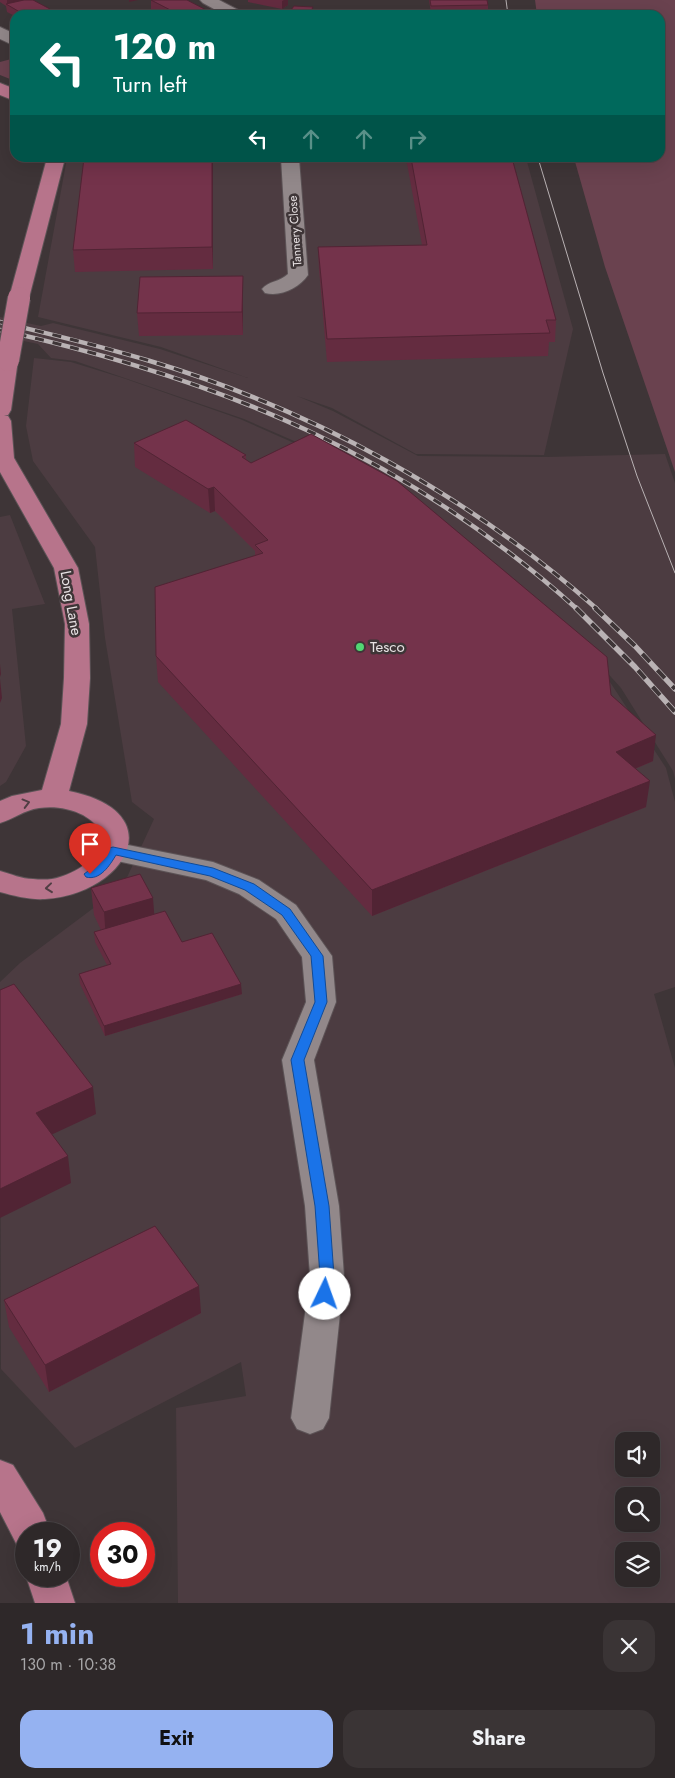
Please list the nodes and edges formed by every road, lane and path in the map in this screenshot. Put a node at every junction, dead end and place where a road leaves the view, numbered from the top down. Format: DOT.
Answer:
graph roads {
  1 [pos="208,0"];
  2 [pos="227,10"];
  3 [pos="55,162"];
  4 [pos="290,162"];
  5 [pos="272,289"];
  6 [pos="0,410"];
  7 [pos="0,421"];
  8 [pos="53,798"];
  9 [pos="0,814"];
  10 [pos="113,851"];
  11 [pos="5,890"];
  12 [pos="310,1418"];
  13 [pos="0,1477"];
  14 [pos="27,1522"];
  15 [pos="50,1587"];
  16 [pos="55,1603"];
  1 -- 2 [label="street"];
  3 -- 6 [label="main road, bridge"];
  4 -- 5 [label="street, Tannery Close"];
  7 -- 8 [label="main road, Long Lane"];
  9 -- 8 [label="main road, one-way"];
  8 -- 10 [label="main road"];
  10 -- 11 [label="main road, one-way"];
  10 -- 12 [label="street"];
  13 -- 14 [label="main road"];
  15 -- 16 [label="main road"];
}
